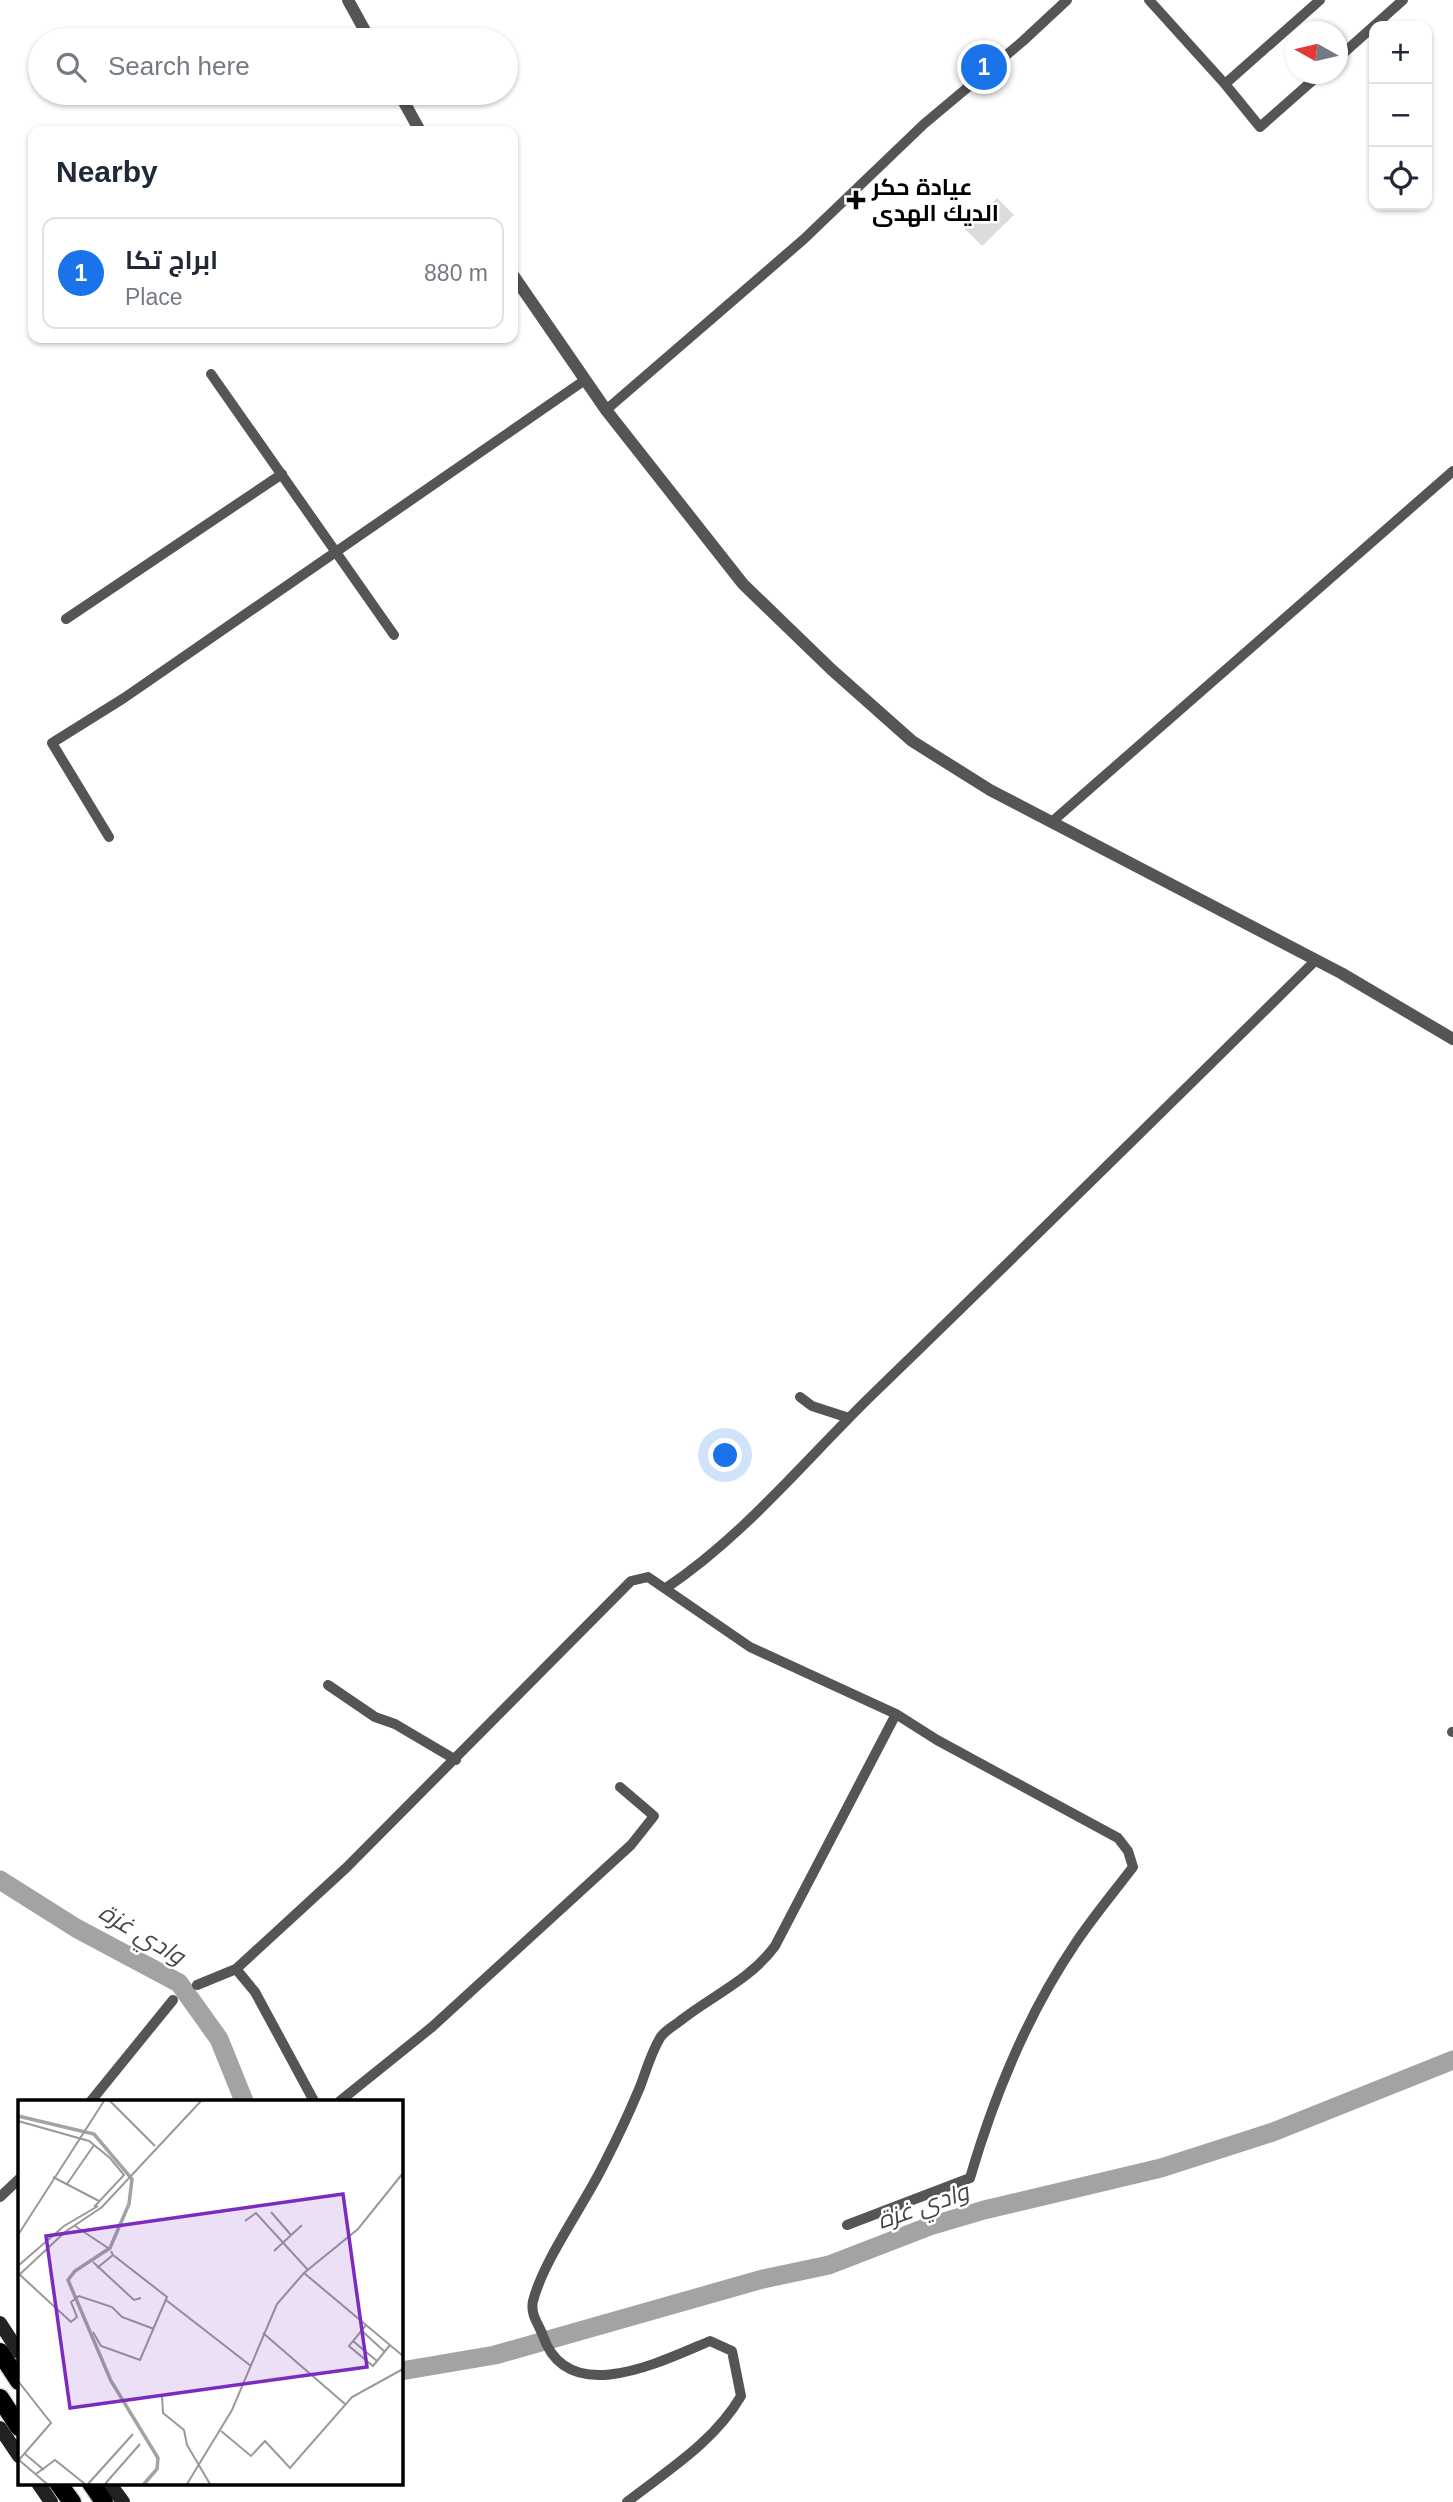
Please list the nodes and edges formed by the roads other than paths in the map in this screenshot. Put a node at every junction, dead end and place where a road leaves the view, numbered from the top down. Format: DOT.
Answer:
graph roads {
  1 [pos="348,0"];
  2 [pos="1067,0"];
  3 [pos="1320,0"];
  4 [pos="1403,0"];
  5 [pos="1156,2"];
  6 [pos="363,28"];
  7 [pos="1348,49"];
  8 [pos="1225,84"];
  9 [pos="1309,84"];
  10 [pos="406,105"];
  11 [pos="417,126"];
  12 [pos="518,282"];
  13 [pos="211,374"];
  14 [pos="585,380"];
  15 [pos="606,410"];
  16 [pos="1453,471"];
  17 [pos="282,474"];
  18 [pos="337,552"];
  19 [pos="66,619"];
  20 [pos="394,635"];
  21 [pos="1054,820"];
  22 [pos="109,837"];
  23 [pos="1316,960"];
  24 [pos="1453,1039"];
  25 [pos="800,1397"];
  26 [pos="849,1418"];
  27 [pos="666,1588"];
  28 [pos="328,1685"];
  29 [pos="896,1714"];
  30 [pos="456,1760"];
  31 [pos="620,1787"];
  32 [pos="236,1969"];
  33 [pos="197,1985"];
  34 [pos="173,2000"];
  35 [pos="92,2100"];
  36 [pos="313,2100"];
  37 [pos="341,2100"];
  38 [pos="18,2180"];
  39 [pos="0,2197"];
  40 [pos="847,2225"];
  41 [pos="0,2323"];
  42 [pos="5,2345"];
  43 [pos="18,2378"];
  44 [pos="0,2398"];
  45 [pos="18,2425"];
  46 [pos="0,2428"];
  47 [pos="18,2455"];
  48 [pos="39,2484"];
  49 [pos="59,2484"];
  50 [pos="91,2484"];
  51 [pos="110,2484"];
  52 [pos="51,2502"];
  53 [pos="72,2502"];
  54 [pos="104,2502"];
  55 [pos="123,2502"];
  56 [pos="627,2502"];
  1 -- 6 [label="street"];
  2 -- 15 [label="street"];
  3 -- 8 [label="street"];
  4 -- 7 [label="street"];
  5 -- 8 [label="street"];
  8 -- 9 [label="street"];
  10 -- 11 [label="street"];
  12 -- 14 [label="street"];
  13 -- 17 [label="street"];
  14 -- 15 [label="street"];
  14 -- 18 [label="street"];
  15 -- 21 [label="street"];
  16 -- 21 [label="street"];
  17 -- 18 [label="street"];
  17 -- 19 [label="street"];
  18 -- 20 [label="street"];
  18 -- 22 [label="street"];
  21 -- 23 [label="street"];
  23 -- 24 [label="street"];
  23 -- 26 [label="street"];
  25 -- 26 [label="street"];
  26 -- 27 [label="street"];
  27 -- 29 [label="street"];
  27 -- 30 [label="street"];
  28 -- 30 [label="street"];
  29 -- 40 [label="street"];
  29 -- 56 [label="street"];
  30 -- 32 [label="street"];
  31 -- 37 [label="street"];
  32 -- 33 [label="street"];
  32 -- 36 [label="street"];
  34 -- 35 [label="street"];
  38 -- 39 [label="street"];
  41 -- 42 [label="main road"];
  42 -- 43 [label="highway"];
  44 -- 45 [label="highway"];
  46 -- 47 [label="main road"];
  48 -- 52 [label="main road"];
  49 -- 53 [label="highway"];
  50 -- 54 [label="highway"];
  51 -- 55 [label="main road"];
}
